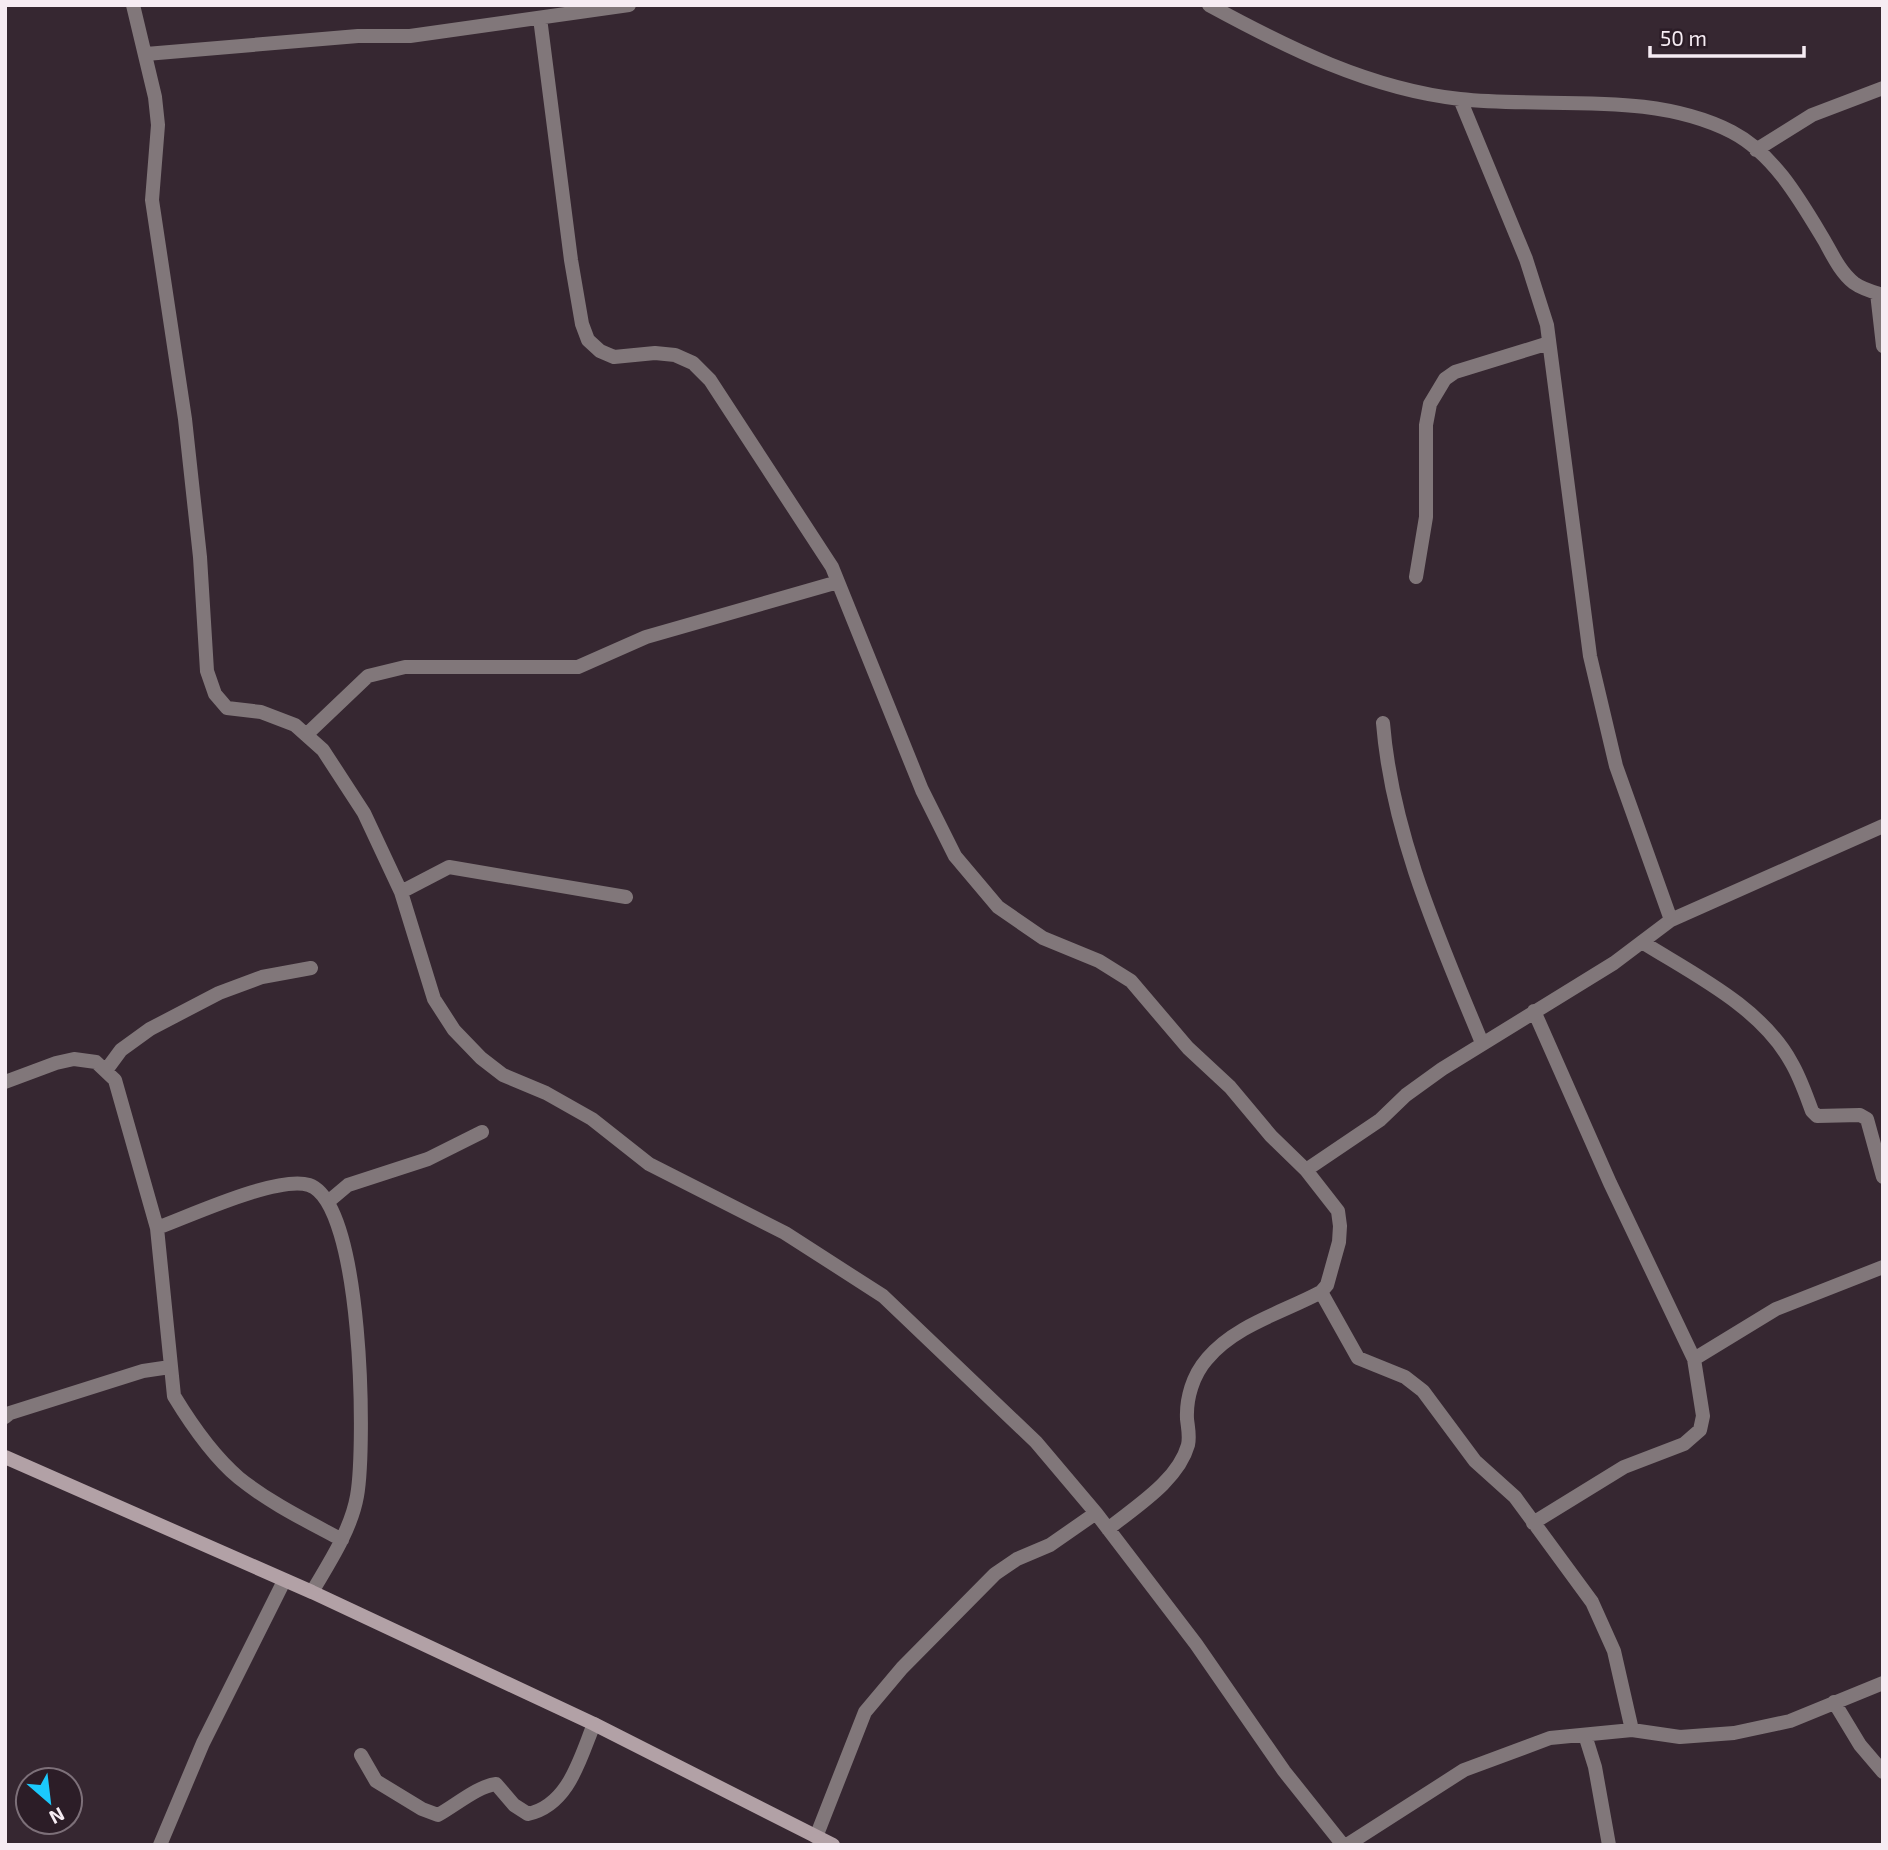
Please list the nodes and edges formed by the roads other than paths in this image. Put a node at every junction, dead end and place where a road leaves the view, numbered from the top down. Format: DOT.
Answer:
graph roads {
  1 [pos="133,5"];
  2 [pos="629,5"];
  3 [pos="1209,5"];
  4 [pos="540,18"];
  5 [pos="146,54"];
  6 [pos="1883,88"];
  7 [pos="1460,99"];
  8 [pos="1756,150"];
  9 [pos="1880,294"];
  10 [pos="1549,343"];
  11 [pos="1883,346"];
  12 [pos="1416,577"];
  13 [pos="838,582"];
  14 [pos="1383,723"];
  15 [pos="306,735"];
  16 [pos="1883,826"];
  17 [pos="401,892"];
  18 [pos="626,897"];
  19 [pos="1671,920"];
  20 [pos="1642,942"];
  21 [pos="311,968"];
  22 [pos="1534,1012"];
  23 [pos="1482,1043"];
  24 [pos="107,1069"];
  25 [pos="5,1082"];
  26 [pos="482,1132"];
  27 [pos="1306,1170"];
  28 [pos="1883,1177"];
  29 [pos="329,1201"];
  30 [pos="157,1228"];
  31 [pos="1883,1267"];
  32 [pos="1321,1292"];
  33 [pos="1694,1359"];
  34 [pos="170,1367"];
  35 [pos="5,1417"];
  36 [pos="5,1457"];
  37 [pos="1096,1513"];
  38 [pos="1533,1523"];
  39 [pos="1108,1529"];
  40 [pos="342,1540"];
  41 [pos="284,1581"];
  42 [pos="313,1592"];
  43 [pos="1883,1683"];
  44 [pos="1834,1702"];
  45 [pos="594,1724"];
  46 [pos="1632,1730"];
  47 [pos="1585,1735"];
  48 [pos="361,1755"];
  49 [pos="1883,1772"];
  50 [pos="816,1837"];
  51 [pos="160,1845"];
  52 [pos="833,1845"];
  53 [pos="1345,1845"];
  54 [pos="1609,1845"];
  1 -- 5 [label="street"];
  2 -- 4 [label="street"];
  3 -- 7 [label="street"];
  4 -- 5 [label="street"];
  4 -- 13 [label="street"];
  5 -- 15 [label="street"];
  6 -- 8 [label="street"];
  7 -- 8 [label="street"];
  7 -- 10 [label="street"];
  8 -- 9 [label="street"];
  9 -- 11 [label="street"];
  10 -- 12 [label="street"];
  10 -- 19 [label="street"];
  13 -- 15 [label="street"];
  13 -- 27 [label="street"];
  14 -- 23 [label="street"];
  15 -- 17 [label="street"];
  16 -- 19 [label="street"];
  17 -- 18 [label="street"];
  17 -- 37 [label="street"];
  19 -- 20 [label="street"];
  20 -- 22 [label="street"];
  20 -- 28 [label="street"];
  21 -- 24 [label="street"];
  22 -- 23 [label="street"];
  22 -- 33 [label="street"];
  23 -- 27 [label="street"];
  24 -- 25 [label="street"];
  24 -- 30 [label="street"];
  26 -- 29 [label="street"];
  27 -- 32 [label="street"];
  29 -- 30 [label="street"];
  29 -- 40 [label="street"];
  30 -- 34 [label="street"];
  31 -- 33 [label="street"];
  32 -- 38 [label="street"];
  32 -- 39 [label="street"];
  33 -- 38 [label="street"];
  34 -- 35 [label="street"];
  34 -- 40 [label="street"];
  36 -- 41 [label="street"];
  37 -- 39 [label="street"];
  37 -- 50 [label="street"];
  38 -- 46 [label="street"];
  39 -- 53 [label="street"];
  40 -- 42 [label="street"];
  41 -- 42 [label="street"];
  41 -- 51 [label="street"];
  42 -- 45 [label="street"];
  43 -- 44 [label="street"];
  44 -- 46 [label="street"];
  44 -- 49 [label="street"];
  45 -- 48 [label="street"];
  45 -- 50 [label="street"];
  46 -- 47 [label="street"];
  47 -- 53 [label="street"];
  47 -- 54 [label="street"];
  50 -- 52 [label="street"];
}
